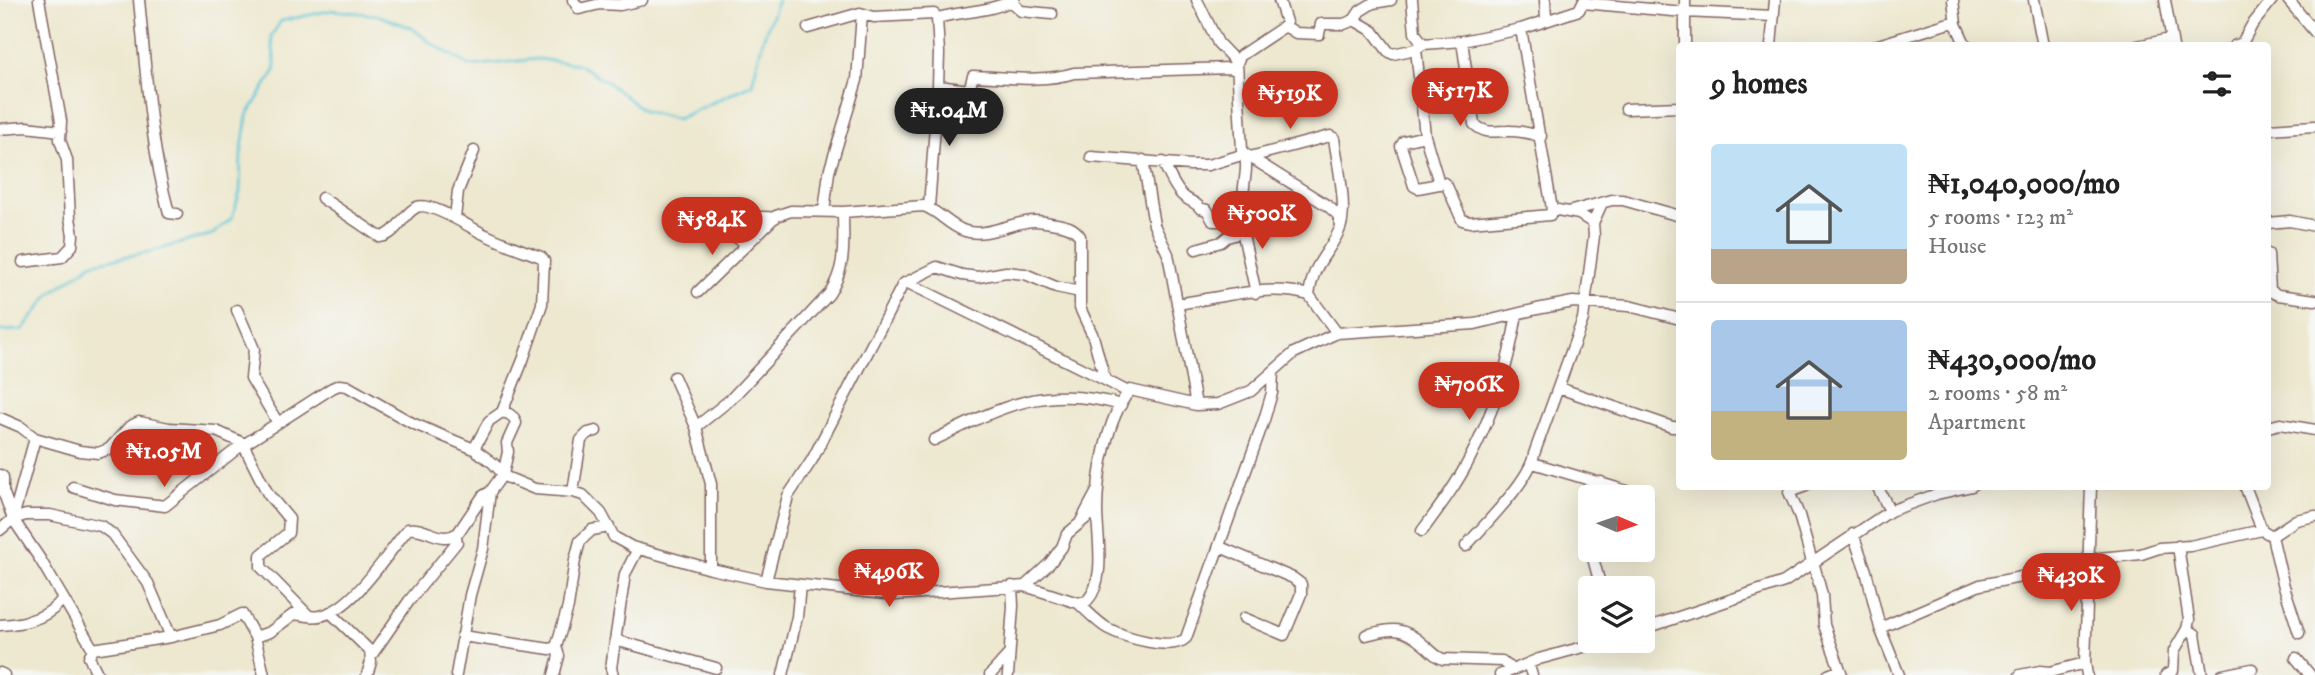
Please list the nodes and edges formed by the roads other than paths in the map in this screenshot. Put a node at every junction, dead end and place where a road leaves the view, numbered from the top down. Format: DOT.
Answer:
graph roads {
  1 [pos="39,0"];
  2 [pos="139,0"];
  3 [pos="573,0"];
  4 [pos="642,0"];
  5 [pos="1197,0"];
  6 [pos="1279,0"];
  7 [pos="1393,0"];
  8 [pos="1545,0"];
  9 [pos="1685,0"];
  10 [pos="1775,0"];
  11 [pos="1953,0"];
  12 [pos="2034,0"];
  13 [pos="2165,0"];
  14 [pos="2272,0"];
  15 [pos="2288,0"];
  16 [pos="1013,1"];
  17 [pos="1412,2"];
  18 [pos="1584,2"];
  19 [pos="1684,12"];
  20 [pos="862,14"];
  21 [pos="1052,14"];
  22 [pos="1774,16"];
  23 [pos="937,18"];
  24 [pos="1546,19"];
  25 [pos="1354,20"];
  26 [pos="1956,24"];
  27 [pos="1285,26"];
  28 [pos="808,28"];
  29 [pos="1521,29"];
  30 [pos="2315,32"];
  31 [pos="1462,41"];
  32 [pos="1685,42"];
  33 [pos="1771,42"];
  34 [pos="1888,42"];
  35 [pos="1964,42"];
  36 [pos="2042,42"];
  37 [pos="2172,42"];
  38 [pos="2243,42"];
  39 [pos="1420,46"];
  40 [pos="1236,66"];
  41 [pos="938,86"];
  42 [pos="1676,107"];
  43 [pos="1626,109"];
  44 [pos="2315,126"];
  45 [pos="2271,129"];
  46 [pos="0,130"];
  47 [pos="61,131"];
  48 [pos="1425,136"];
  49 [pos="1541,136"];
  50 [pos="474,151"];
  51 [pos="1247,156"];
  52 [pos="1091,157"];
  53 [pos="1143,160"];
  54 [pos="1163,162"];
  55 [pos="1439,183"];
  56 [pos="322,198"];
  57 [pos="1602,203"];
  58 [pos="929,207"];
  59 [pos="1552,209"];
  60 [pos="824,211"];
  61 [pos="843,212"];
  62 [pos="1568,212"];
  63 [pos="177,214"];
  64 [pos="1676,215"];
  65 [pos="455,218"];
  66 [pos="775,218"];
  67 [pos="1240,220"];
  68 [pos="1340,222"];
  69 [pos="1593,223"];
  70 [pos="2271,223"];
  71 [pos="2315,226"];
  72 [pos="747,244"];
  73 [pos="1196,249"];
  74 [pos="23,262"];
  75 [pos="906,282"];
  76 [pos="698,292"];
  77 [pos="1080,292"];
  78 [pos="1256,292"];
  79 [pos="2271,292"];
  80 [pos="1309,295"];
  81 [pos="2315,300"];
  82 [pos="1586,302"];
  83 [pos="1177,304"];
  84 [pos="237,310"];
  85 [pos="1517,313"];
  86 [pos="1676,318"];
  87 [pos="1337,333"];
  88 [pos="1273,372"];
  89 [pos="674,377"];
  90 [pos="1105,380"];
  91 [pos="1559,388"];
  92 [pos="1128,392"];
  93 [pos="1121,405"];
  94 [pos="1196,405"];
  95 [pos="502,412"];
  96 [pos="0,418"];
  97 [pos="278,423"];
  98 [pos="2271,426"];
  99 [pos="696,427"];
  100 [pos="1676,427"];
  101 [pos="2315,430"];
  102 [pos="596,431"];
  103 [pos="35,438"];
  104 [pos="934,440"];
  105 [pos="243,444"];
  106 [pos="474,449"];
  107 [pos="1533,463"];
  108 [pos="503,474"];
  109 [pos="0,475"];
  110 [pos="1601,482"];
  111 [pos="1601,485"];
  112 [pos="1610,485"];
  113 [pos="73,487"];
  114 [pos="1099,487"];
  115 [pos="1795,490"];
  116 [pos="1879,490"];
  117 [pos="1954,490"];
  118 [pos="2091,490"];
  119 [pos="2247,490"];
  120 [pos="490,492"];
  121 [pos="573,492"];
  122 [pos="1097,509"];
  123 [pos="1890,512"];
  124 [pos="2315,516"];
  125 [pos="13,519"];
  126 [pos="1080,521"];
  127 [pos="609,527"];
  128 [pos="0,530"];
  129 [pos="2262,530"];
  130 [pos="1422,531"];
  131 [pos="1853,534"];
  132 [pos="454,535"];
  133 [pos="2272,536"];
  134 [pos="1466,546"];
  135 [pos="2178,546"];
  136 [pos="1220,547"];
  137 [pos="638,549"];
  138 [pos="1813,561"];
  139 [pos="2087,564"];
  140 [pos="711,569"];
  141 [pos="766,581"];
  142 [pos="800,585"];
  143 [pos="1012,586"];
  144 [pos="1025,586"];
  145 [pos="63,598"];
  146 [pos="1078,603"];
  147 [pos="330,612"];
  148 [pos="309,616"];
  149 [pos="1244,618"];
  150 [pos="0,625"];
  151 [pos="1655,625"];
  152 [pos="1880,628"];
  153 [pos="2187,629"];
  154 [pos="2299,633"];
  155 [pos="1366,635"];
  156 [pos="462,636"];
  157 [pos="171,637"];
  158 [pos="255,637"];
  159 [pos="615,640"];
  160 [pos="556,647"];
  161 [pos="93,649"];
  162 [pos="1578,649"];
  163 [pos="1009,654"];
  164 [pos="371,656"];
  165 [pos="2297,658"];
  166 [pos="2085,663"];
  167 [pos="1528,664"];
  168 [pos="716,668"];
  169 [pos="2252,669"];
  170 [pos="1512,670"];
  171 [pos="1841,673"];
  172 [pos="98,675"];
  173 [pos="264,675"];
  174 [pos="367,675"];
  175 [pos="456,675"];
  176 [pos="554,675"];
  177 [pos="613,675"];
  178 [pos="783,675"];
  179 [pos="990,675"];
  180 [pos="1008,675"];
  181 [pos="1500,675"];
  182 [pos="1532,675"];
  183 [pos="1828,675"];
  184 [pos="1899,675"];
  185 [pos="2020,675"];
  186 [pos="2087,675"];
  187 [pos="2166,675"];
  188 [pos="2202,675"];
  189 [pos="2222,675"];
  190 [pos="2310,675"];
  1 -- 47 [label="street"];
  2 -- 63 [label="street"];
  3 -- 4 [label="street"];
  5 -- 40 [label="street"];
  6 -- 27 [label="street"];
  7 -- 17 [label="street"];
  7 -- 25 [label="street"];
  8 -- 24 [label="street"];
  9 -- 19 [label="street"];
  10 -- 22 [label="street"];
  11 -- 26 [label="street"];
  12 -- 36 [label="street"];
  13 -- 37 [label="street"];
  14 -- 38 [label="street"];
  15 -- 30 [label="street"];
  16 -- 21 [label="street"];
  16 -- 23 [label="street"];
  17 -- 39 [label="street"];
  18 -- 19 [label="street"];
  18 -- 24 [label="street"];
  19 -- 22 [label="street"];
  19 -- 32 [label="street"];
  20 -- 23 [label="street"];
  20 -- 28 [label="street"];
  20 -- 60 [label="street"];
  22 -- 33 [label="street"];
  23 -- 41 [label="street"];
  24 -- 29 [label="street"];
  25 -- 27 [label="street"];
  25 -- 39 [label="street"];
  26 -- 34 [label="street"];
  26 -- 35 [label="street"];
  27 -- 40 [label="street"];
  29 -- 31 [label="street"];
  29 -- 49 [label="street"];
  31 -- 39 [label="street"];
  31 -- 49 [label="street"];
  39 -- 48 [label="street"];
  40 -- 41 [label="street"];
  40 -- 51 [label="street"];
  41 -- 58 [label="street"];
  42 -- 43 [label="street"];
  44 -- 45 [label="street"];
  46 -- 47 [label="street"];
  47 -- 74 [label="street"];
  48 -- 55 [label="street"];
  48 -- 55 [label="street"];
  49 -- 59 [label="street"];
  50 -- 65 [label="street"];
  51 -- 54 [label="street"];
  51 -- 67 [label="street"];
  51 -- 68 [label="street"];
  51 -- 68 [label="street"];
  52 -- 53 [label="street"];
  53 -- 54 [label="street"];
  53 -- 83 [label="street"];
  54 -- 67 [label="street"];
  55 -- 59 [label="street"];
  56 -- 65 [label="street"];
  57 -- 62 [label="street"];
  57 -- 64 [label="street"];
  57 -- 69 [label="street"];
  58 -- 61 [label="street"];
  58 -- 77 [label="street"];
  59 -- 62 [label="street"];
  60 -- 61 [label="street"];
  60 -- 66 [label="street"];
  61 -- 99 [label="street"];
  62 -- 69 [label="street"];
  65 -- 95 [label="street"];
  66 -- 72 [label="street"];
  66 -- 72 [label="street"];
  67 -- 73 [label="street"];
  67 -- 78 [label="street"];
  68 -- 80 [label="street"];
  69 -- 82 [label="street"];
  70 -- 71 [label="street"];
  72 -- 76 [label="street"];
  75 -- 77 [label="street"];
  75 -- 90 [label="street"];
  75 -- 141 [label="street"];
  77 -- 90 [label="street"];
  78 -- 80 [label="street"];
  78 -- 83 [label="street"];
  79 -- 81 [label="street"];
  80 -- 87 [label="street"];
  82 -- 85 [label="street"];
  82 -- 86 [label="street"];
  82 -- 91 [label="street"];
  83 -- 94 [label="street"];
  84 -- 97 [label="street"];
  85 -- 87 [label="street"];
  85 -- 130 [label="street"];
  87 -- 88 [label="street"];
  88 -- 94 [label="street"];
  88 -- 136 [label="street"];
  89 -- 99 [label="street"];
  90 -- 92 [label="street"];
  91 -- 100 [label="street"];
  91 -- 107 [label="street"];
  92 -- 93 [label="street"];
  92 -- 94 [label="street"];
  93 -- 104 [label="street"];
  93 -- 114 [label="street"];
  95 -- 106 [label="street"];
  95 -- 108 [label="street"];
  96 -- 103 [label="street"];
  97 -- 105 [label="street"];
  97 -- 106 [label="street"];
  98 -- 101 [label="street"];
  99 -- 140 [label="street"];
  102 -- 121 [label="street"];
  103 -- 105 [label="street"];
  103 -- 125 [label="street"];
  105 -- 113 [label="street"];
  105 -- 148 [label="street"];
  106 -- 108 [label="street"];
  107 -- 110 [label="street"];
  107 -- 134 [label="street"];
  108 -- 120 [label="street"];
  108 -- 121 [label="street"];
  109 -- 125 [label="street"];
  110 -- 111 [label="street"];
  110 -- 112 [label="street"];
  114 -- 122 [label="street"];
  114 -- 126 [label="street"];
  115 -- 138 [label="street"];
  116 -- 123 [label="street"];
  117 -- 123 [label="street"];
  118 -- 139 [label="street"];
  119 -- 129 [label="street"];
  120 -- 132 [label="street"];
  120 -- 156 [label="street"];
  121 -- 127 [label="street"];
  122 -- 126 [label="street"];
  122 -- 146 [label="street"];
  123 -- 131 [label="street"];
  124 -- 133 [label="street"];
  125 -- 128 [label="street"];
  125 -- 145 [label="street"];
  125 -- 157 [label="street"];
  126 -- 144 [label="street"];
  127 -- 137 [label="street"];
  127 -- 160 [label="street"];
  129 -- 133 [label="street"];
  129 -- 135 [label="street"];
  131 -- 138 [label="street"];
  131 -- 152 [label="street"];
  132 -- 147 [label="street"];
  132 -- 164 [label="street"];
  133 -- 154 [label="street"];
  135 -- 139 [label="street"];
  135 -- 153 [label="street"];
  136 -- 146 [label="street"];
  136 -- 149 [label="street"];
  137 -- 140 [label="street"];
  137 -- 159 [label="street"];
  138 -- 151 [label="street"];
  138 -- 171 [label="street"];
  139 -- 152 [label="street"];
  139 -- 166 [label="street"];
  140 -- 141 [label="street"];
  141 -- 142 [label="street"];
  142 -- 143 [label="street"];
  142 -- 178 [label="street"];
  143 -- 144 [label="street"];
  143 -- 163 [label="street"];
  144 -- 146 [label="street"];
  145 -- 150 [label="street"];
  145 -- 161 [label="street"];
  147 -- 148 [label="street"];
  147 -- 164 [label="street"];
  148 -- 158 [label="street"];
  152 -- 184 [label="street"];
  153 -- 187 [label="street"];
  153 -- 188 [label="street"];
  155 -- 170 [label="street"];
  156 -- 160 [label="street"];
  156 -- 175 [label="street"];
  157 -- 158 [label="street"];
  157 -- 161 [label="street"];
  158 -- 173 [label="street"];
  159 -- 168 [label="street"];
  159 -- 177 [label="street"];
  160 -- 176 [label="street"];
  161 -- 172 [label="street"];
  162 -- 167 [label="street"];
  163 -- 179 [label="street"];
  163 -- 180 [label="street"];
  164 -- 174 [label="street"];
  165 -- 190 [label="street"];
  166 -- 185 [label="street"];
  166 -- 186 [label="street"];
  167 -- 170 [label="street"];
  167 -- 182 [label="street"];
  169 -- 189 [label="street"];
  170 -- 181 [label="street"];
  171 -- 183 [label="street"];
}
